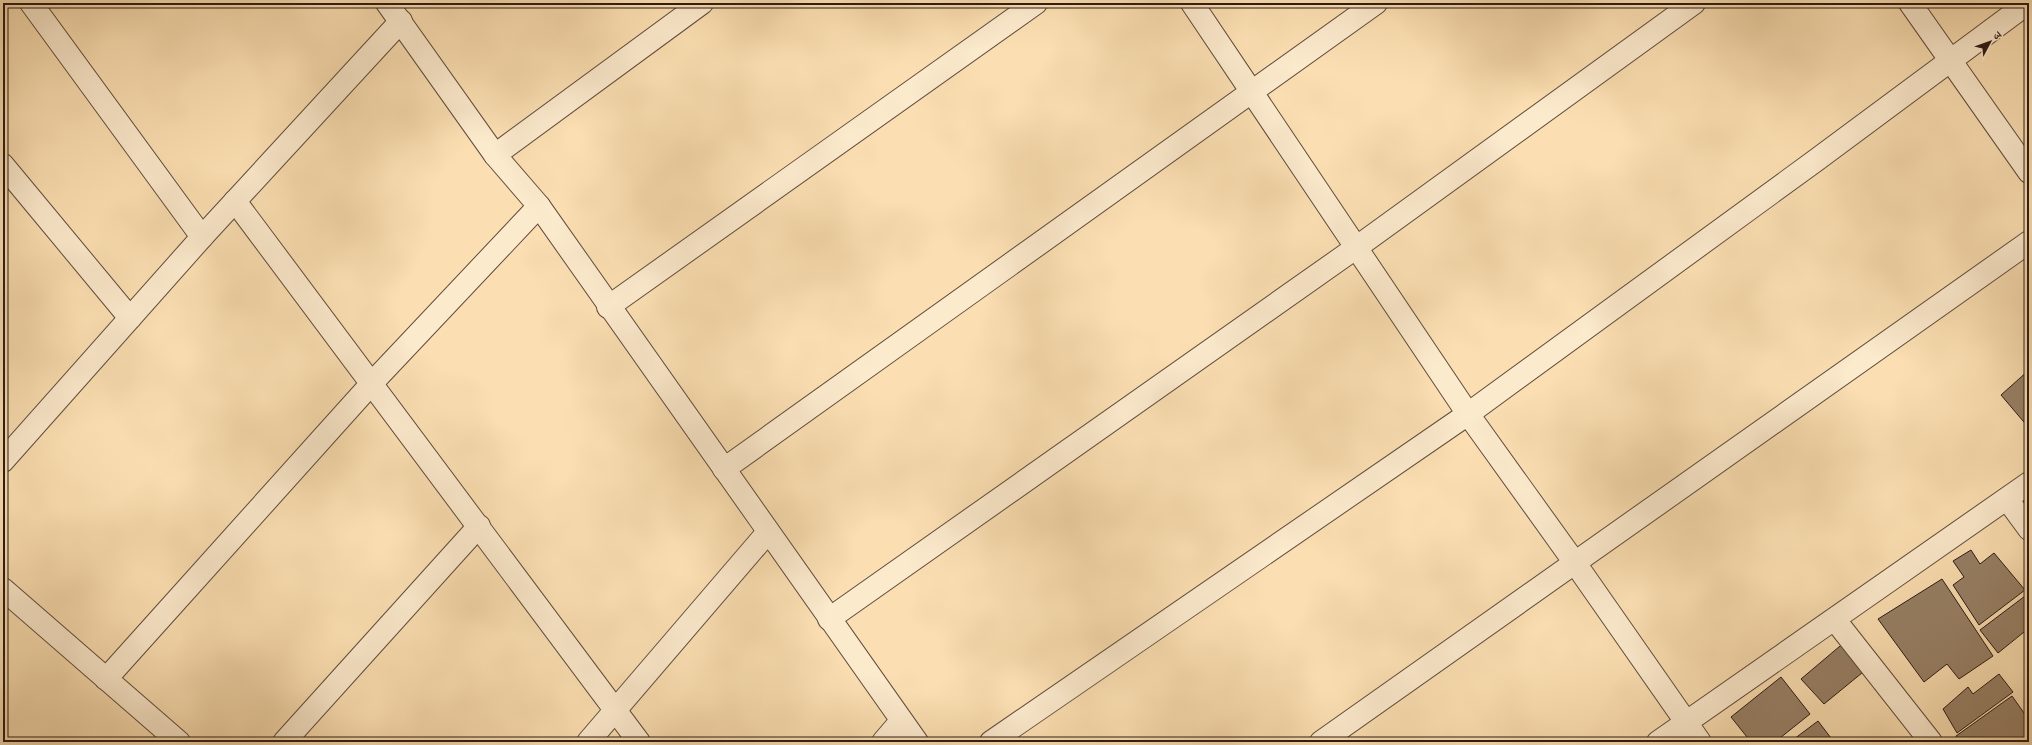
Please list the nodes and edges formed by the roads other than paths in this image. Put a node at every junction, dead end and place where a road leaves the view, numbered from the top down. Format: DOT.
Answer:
graph roads {
  1 [pos="31,3"];
  2 [pos="388,3"];
  3 [pos="702,3"];
  4 [pos="1036,3"];
  5 [pos="1192,3"];
  6 [pos="1376,3"];
  7 [pos="1694,3"];
  8 [pos="1910,3"];
  9 [pos="2028,3"];
  10 [pos="401,21"];
  11 [pos="1950,60"];
  12 [pos="1253,93"];
  13 [pos="495,155"];
  14 [pos="3,164"];
  15 [pos="2029,172"];
  16 [pos="234,201"];
  17 [pos="539,206"];
  18 [pos="202,237"];
  19 [pos="2029,242"];
  20 [pos="1357,247"];
  21 [pos="608,306"];
  22 [pos="130,318"];
  23 [pos="372,383"];
  24 [pos="1468,414"];
  25 [pos="3,461"];
  26 [pos="724,470"];
  27 [pos="2029,483"];
  28 [pos="2007,499"];
  29 [pos="479,526"];
  30 [pos="2029,529"];
  31 [pos="768,532"];
  32 [pos="1576,563"];
  33 [pos="7,599"];
  34 [pos="829,619"];
  35 [pos="1836,620"];
  36 [pos="106,679"];
  37 [pos="616,710"];
  38 [pos="902,721"];
  39 [pos="1686,722"];
  40 [pos="179,742"];
  41 [pos="284,742"];
  42 [pos="588,742"];
  43 [pos="639,742"];
  44 [pos="883,742"];
  45 [pos="917,742"];
  46 [pos="991,742"];
  47 [pos="1321,742"];
  48 [pos="1658,742"];
  49 [pos="1700,742"];
  50 [pos="1931,742"];
  1 -- 18 [label="street"];
  2 -- 10 [label="street"];
  3 -- 13 [label="street"];
  4 -- 21 [label="street"];
  5 -- 12 [label="street"];
  6 -- 12 [label="street"];
  7 -- 20 [label="street"];
  8 -- 11 [label="street"];
  9 -- 11 [label="street"];
  10 -- 13 [label="street"];
  10 -- 16 [label="street"];
  11 -- 15 [label="street"];
  11 -- 24 [label="street"];
  12 -- 20 [label="street"];
  12 -- 26 [label="street"];
  13 -- 17 [label="street"];
  14 -- 22 [label="street"];
  16 -- 18 [label="street"];
  16 -- 23 [label="street"];
  17 -- 21 [label="street"];
  17 -- 23 [label="street"];
  18 -- 22 [label="street"];
  19 -- 32 [label="street"];
  20 -- 24 [label="street"];
  20 -- 34 [label="street"];
  21 -- 26 [label="street"];
  22 -- 25 [label="street"];
  23 -- 29 [label="street"];
  23 -- 36 [label="street"];
  24 -- 32 [label="street"];
  24 -- 46 [label="street"];
  26 -- 31 [label="street"];
  27 -- 28 [label="street"];
  28 -- 30 [label="street"];
  28 -- 35 [label="street"];
  29 -- 37 [label="street"];
  29 -- 41 [label="street"];
  31 -- 34 [label="street"];
  31 -- 37 [label="street"];
  32 -- 39 [label="street"];
  32 -- 47 [label="street"];
  33 -- 36 [label="street"];
  34 -- 38 [label="street"];
  35 -- 39 [label="street"];
  35 -- 50 [label="street"];
  36 -- 40 [label="street"];
  37 -- 42 [label="street"];
  37 -- 43 [label="street"];
  38 -- 44 [label="street"];
  38 -- 45 [label="street"];
  39 -- 48 [label="street"];
  39 -- 49 [label="street"];
}
